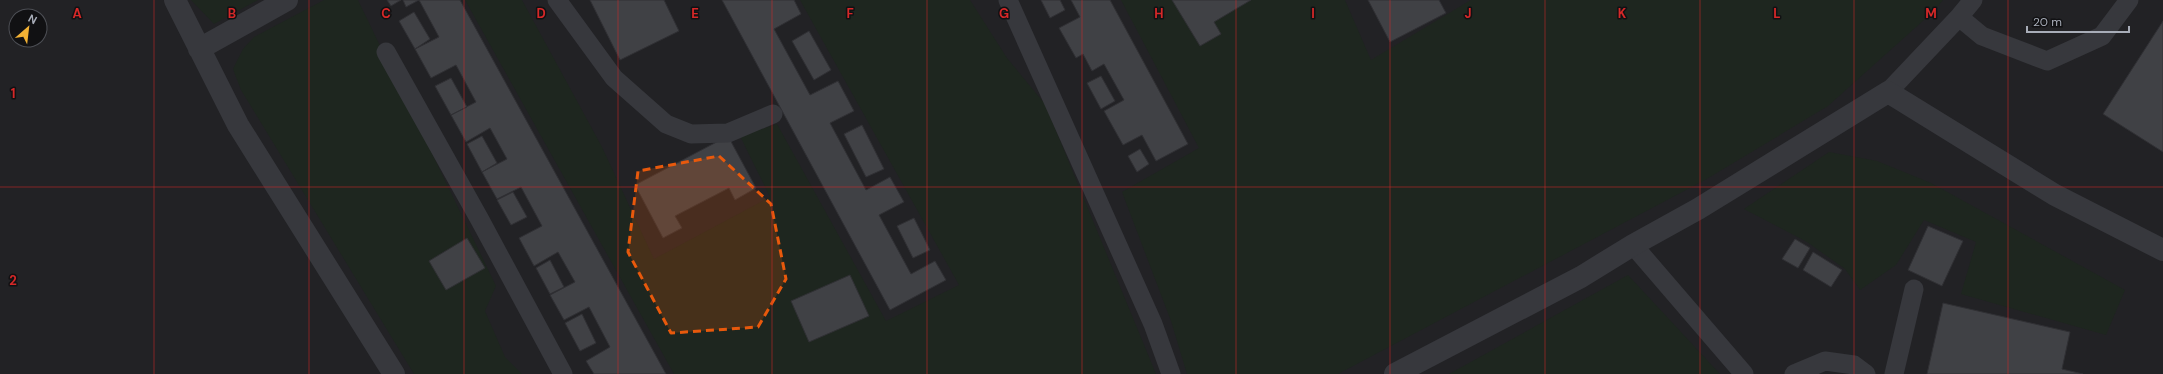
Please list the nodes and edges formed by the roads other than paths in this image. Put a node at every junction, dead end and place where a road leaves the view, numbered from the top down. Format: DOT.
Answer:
graph roads {
  1 [pos="175,0"];
  2 [pos="287,0"];
  3 [pos="557,0"];
  4 [pos="1008,0"];
  5 [pos="1972,0"];
  6 [pos="2129,0"];
  7 [pos="1959,17"];
  8 [pos="199,49"];
  9 [pos="386,52"];
  10 [pos="1888,92"];
  11 [pos="773,114"];
  12 [pos="1633,245"];
  13 [pos="2163,250"];
  14 [pos="1914,289"];
  15 [pos="394,374"];
  16 [pos="563,374"];
  17 [pos="1171,374"];
  18 [pos="1395,374"];
  19 [pos="1744,374"];
  20 [pos="1794,374"];
  21 [pos="1866,374"];
  22 [pos="1894,374"];
  1 -- 8 [label="street"];
  2 -- 8 [label="street"];
  3 -- 11 [label="lane"];
  4 -- 17 [label="lane"];
  5 -- 7 [label="lane"];
  6 -- 7 [label="lane"];
  7 -- 10 [label="lane"];
  8 -- 15 [label="street"];
  9 -- 16 [label="lane"];
  10 -- 12 [label="street"];
  10 -- 13 [label="street"];
  12 -- 18 [label="street"];
  12 -- 19 [label="lane"];
  14 -- 22 [label="lane"];
  20 -- 21 [label="lane"];
}
